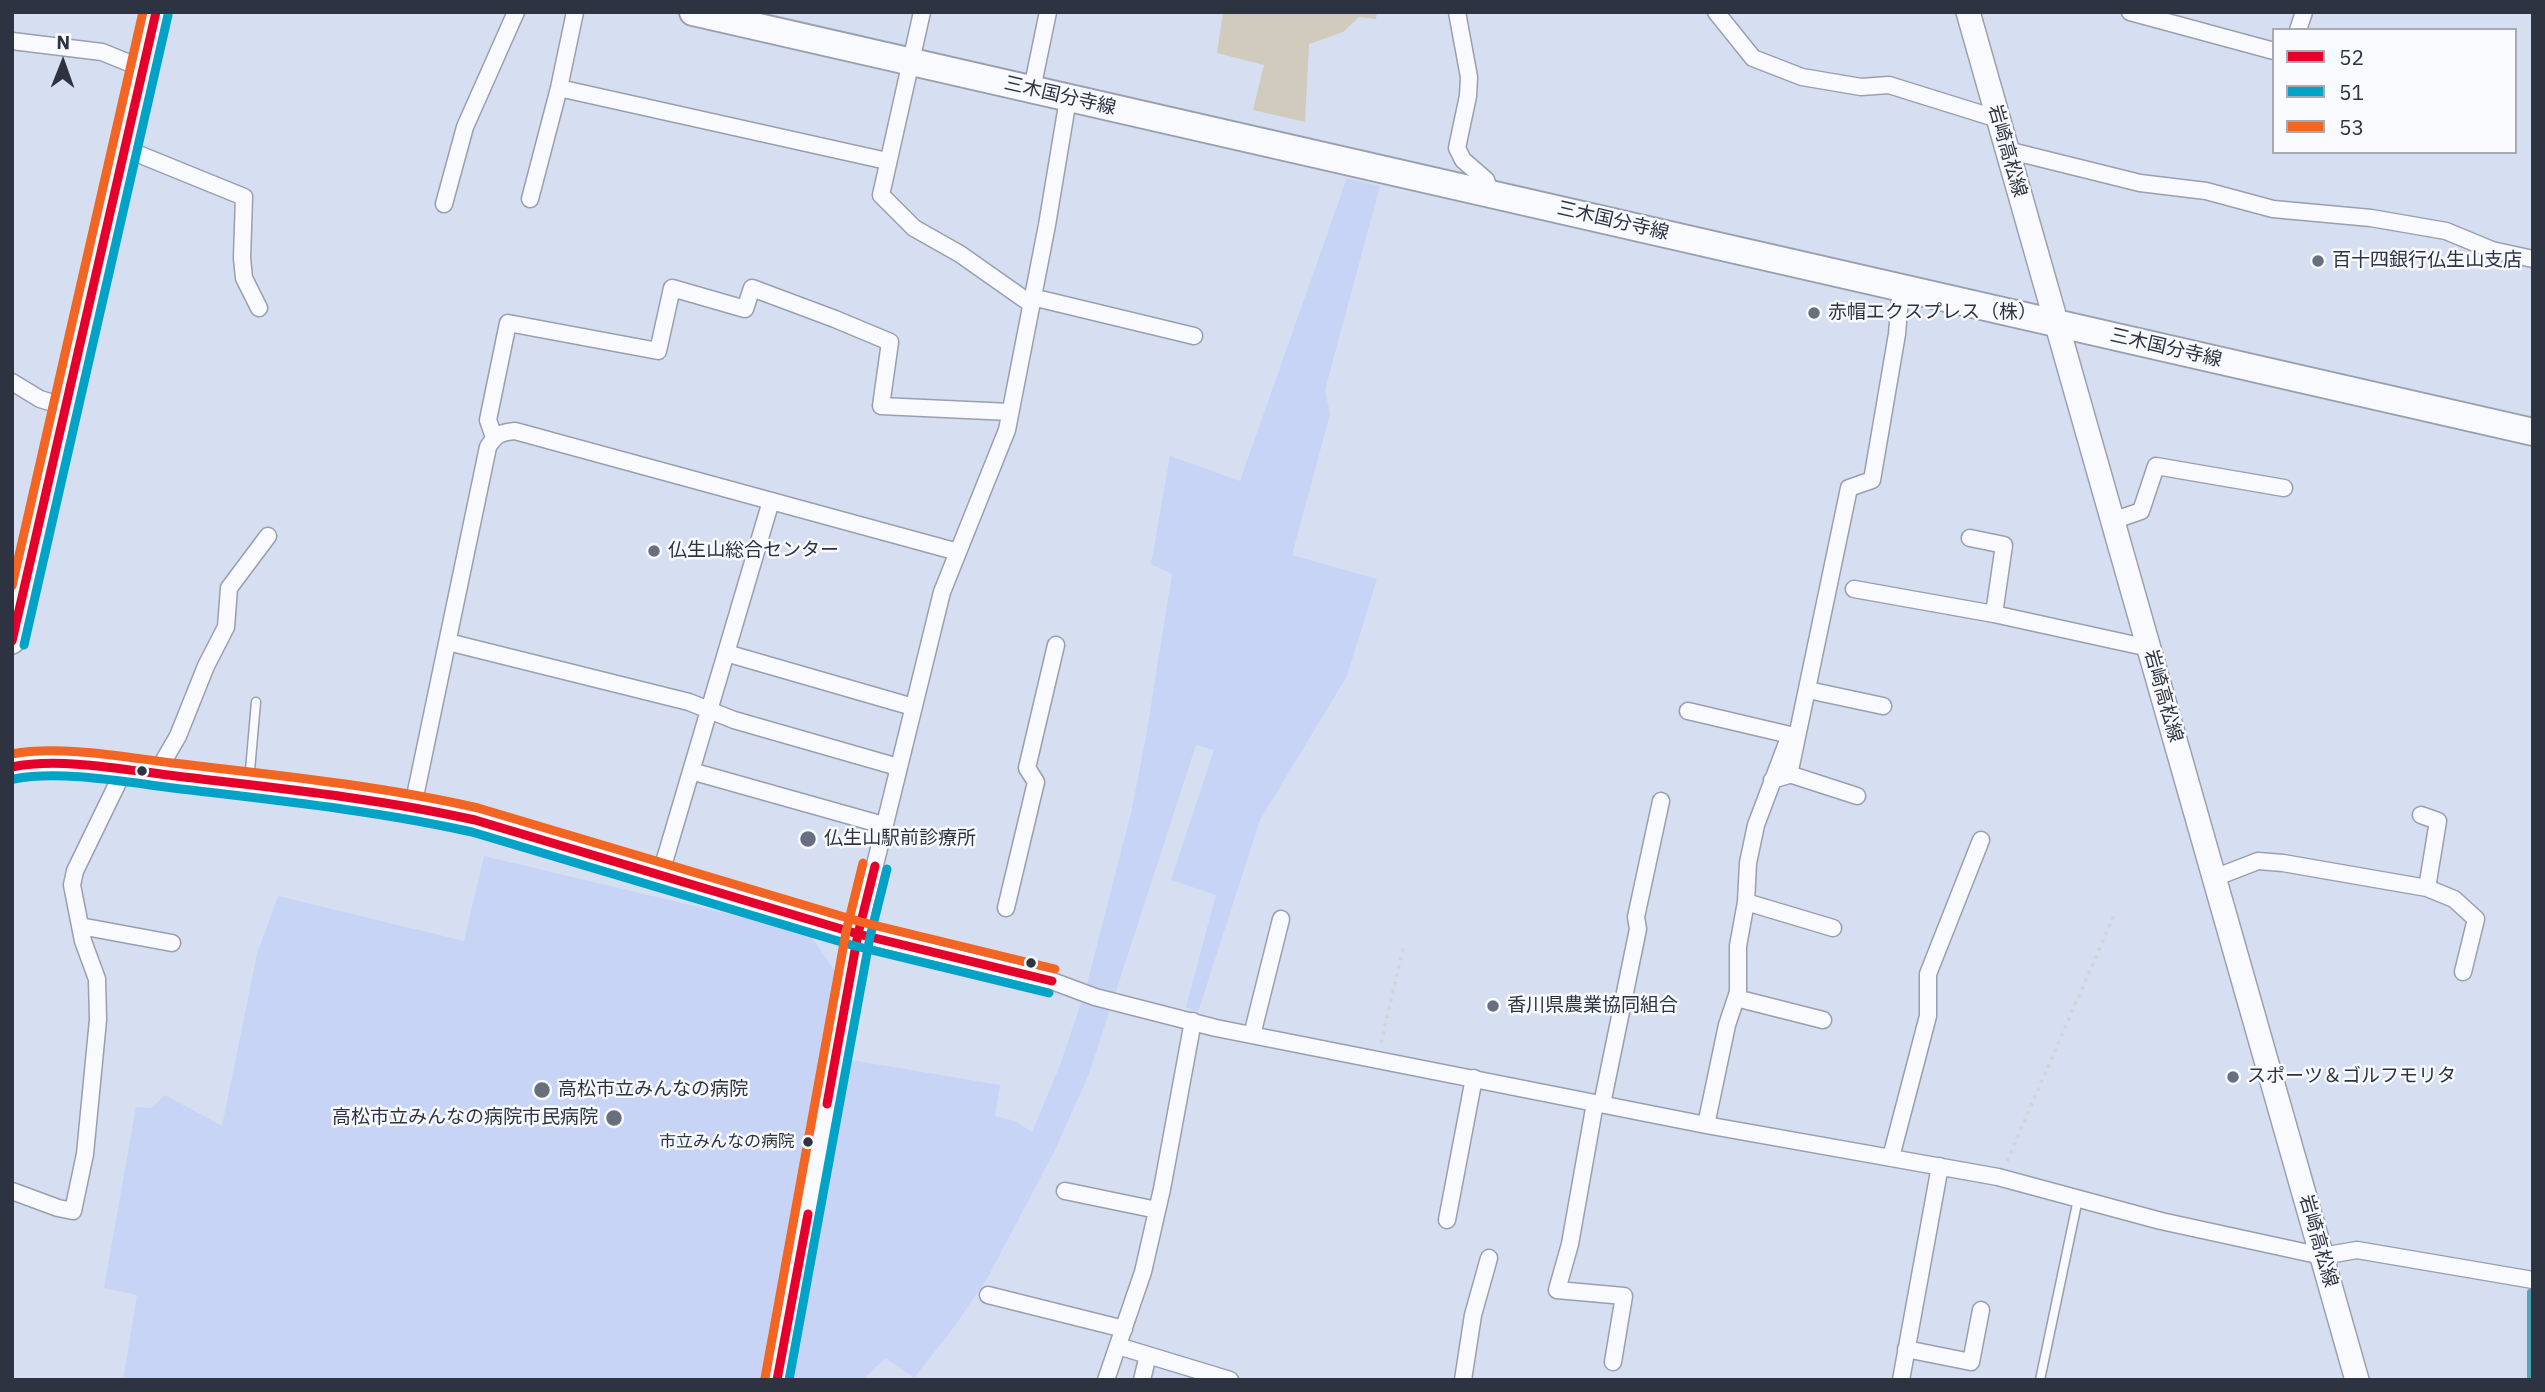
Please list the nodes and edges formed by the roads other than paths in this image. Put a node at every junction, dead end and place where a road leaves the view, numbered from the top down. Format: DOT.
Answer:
graph roads {
  1 [pos="156,12"];
  2 [pos="516,12"];
  3 [pos="575,12"];
  4 [pos="693,12"];
  5 [pos="922,12"];
  6 [pos="1048,12"];
  7 [pos="1457,12"];
  8 [pos="1716,12"];
  9 [pos="1968,12"];
  10 [pos="2130,12"];
  11 [pos="12,41"];
  12 [pos="2272,50"];
  13 [pos="911,61"];
  14 [pos="144,69"];
  15 [pos="559,88"];
  16 [pos="1032,89"];
  17 [pos="1068,99"];
  18 [pos="1998,119"];
  19 [pos="126,149"];
  20 [pos="2007,150"];
  21 [pos="887,161"];
  22 [pos="1491,194"];
  23 [pos="530,199"];
  24 [pos="444,204"];
  25 [pos="2533,259"];
  26 [pos="1901,287"];
  27 [pos="1032,301"];
  28 [pos="259,308"];
  29 [pos="2056,323"];
  30 [pos="1194,336"];
  31 [pos="12,382"];
  32 [pos="66,407"];
  33 [pos="1010,412"];
  34 [pos="2533,432"];
  35 [pos="494,437"];
  36 [pos="2284,488"];
  37 [pos="771,501"];
  38 [pos="2112,521"];
  39 [pos="268,536"];
  40 [pos="1970,538"];
  41 [pos="958,552"];
  42 [pos="1854,589"];
  43 [pos="1994,614"];
  44 [pos="12,642"];
  45 [pos="448,642"];
  46 [pos="1056,645"];
  47 [pos="2149,648"];
  48 [pos="726,653"];
  49 [pos="1808,690"];
  50 [pos="256,702"];
  51 [pos="1883,706"];
  52 [pos="912,707"];
  53 [pos="709,711"];
  54 [pos="1688,711"];
  55 [pos="12,767"];
  56 [pos="898,767"];
  57 [pos="124,770"];
  58 [pos="691,771"];
  59 [pos="156,774"];
  60 [pos="1789,775"];
  61 [pos="1772,779"];
  62 [pos="249,785"];
  63 [pos="1857,796"];
  64 [pos="1661,801"];
  65 [pos="413,806"];
  66 [pos="2421,815"];
  67 [pos="883,825"];
  68 [pos="1981,840"];
  69 [pos="660,876"];
  70 [pos="2214,878"];
  71 [pos="2427,888"];
  72 [pos="1746,902"];
  73 [pos="1006,908"];
  74 [pos="1281,919"];
  75 [pos="80,926"];
  76 [pos="1833,928"];
  77 [pos="858,934"];
  78 [pos="172,943"];
  79 [pos="2463,972"];
  80 [pos="1736,998"];
  81 [pos="1823,1020"];
  82 [pos="1193,1021"];
  83 [pos="1252,1035"];
  84 [pos="1474,1079"];
  85 [pos="1598,1103"];
  86 [pos="1706,1125"];
  87 [pos="1891,1157"];
  88 [pos="1940,1166"];
  89 [pos="12,1191"];
  90 [pos="1065,1191"];
  91 [pos="2078,1199"];
  92 [pos="1157,1210"];
  93 [pos="1447,1220"];
  94 [pos="2322,1256"];
  95 [pos="1489,1258"];
  96 [pos="2532,1275"];
  97 [pos="988,1295"];
  98 [pos="1981,1310"];
  99 [pos="1124,1329"];
  100 [pos="1118,1346"];
  101 [pos="1906,1349"];
  102 [pos="1148,1355"];
  103 [pos="1613,1362"];
  104 [pos="777,1380"];
  105 [pos="1106,1380"];
  106 [pos="1142,1380"];
  107 [pos="1230,1380"];
  108 [pos="1463,1380"];
  109 [pos="1900,1380"];
  110 [pos="2040,1380"];
  111 [pos="2357,1380"];
  1 -- 14 [label="main road"];
  2 -- 24 [label="street"];
  3 -- 15 [label="street"];
  4 -- 13 [label="main road, 三木国分寺線"];
  5 -- 13 [label="street"];
  6 -- 16 [label="street"];
  7 -- 22 [label="street"];
  8 -- 18 [label="street"];
  9 -- 18 [label="main road, 岩崎高松線"];
  10 -- 12 [label="street"];
  11 -- 14 [label="street"];
  13 -- 16 [label="main road, 三木国分寺線"];
  13 -- 21 [label="street"];
  14 -- 19 [label="main road"];
  15 -- 21 [label="street"];
  15 -- 23 [label="street"];
  16 -- 17 [label="main road, 三木国分寺線"];
  17 -- 22 [label="main road, 三木国分寺線"];
  17 -- 27 [label="street"];
  18 -- 20 [label="main road, 岩崎高松線"];
  19 -- 28 [label="street"];
  19 -- 32 [label="main road"];
  20 -- 25 [label="street"];
  20 -- 29 [label="main road, 岩崎高松線"];
  21 -- 27 [label="street"];
  22 -- 26 [label="main road, 三木国分寺線"];
  26 -- 29 [label="main road, 三木国分寺線"];
  26 -- 49 [label="street"];
  27 -- 30 [label="street"];
  27 -- 33 [label="street"];
  29 -- 34 [label="main road, 三木国分寺線"];
  29 -- 38 [label="main road, 岩崎高松線"];
  31 -- 32 [label="street"];
  32 -- 44 [label="main road"];
  33 -- 35 [label="street"];
  33 -- 41 [label="street"];
  35 -- 37 [label="street"];
  35 -- 45 [label="street"];
  36 -- 38 [label="street"];
  37 -- 41 [label="street"];
  37 -- 48 [label="street"];
  38 -- 47 [label="main road, 岩崎高松線"];
  39 -- 59 [label="street"];
  40 -- 43 [label="street"];
  41 -- 52 [label="street"];
  42 -- 43 [label="street"];
  43 -- 47 [label="street"];
  45 -- 53 [label="street"];
  45 -- 65 [label="street"];
  46 -- 73 [label="street"];
  47 -- 70 [label="main road, 岩崎高松線"];
  48 -- 52 [label="street"];
  48 -- 53 [label="street"];
  49 -- 51 [label="street"];
  49 -- 60 [label="street"];
  50 -- 62 [label="lane"];
  52 -- 56 [label="street"];
  53 -- 56 [label="street"];
  53 -- 58 [label="street"];
  54 -- 61 [label="street"];
  55 -- 57 [label="main road"];
  56 -- 67 [label="street"];
  57 -- 59 [label="main road"];
  57 -- 75 [label="street"];
  58 -- 67 [label="street"];
  58 -- 69 [label="street"];
  59 -- 62 [label="main road"];
  60 -- 61 [label="street"];
  60 -- 63 [label="street"];
  61 -- 72 [label="street"];
  62 -- 65 [label="main road"];
  64 -- 85 [label="street"];
  65 -- 69 [label="main road"];
  66 -- 71 [label="street"];
  67 -- 77 [label="street"];
  68 -- 87 [label="street"];
  69 -- 77 [label="main road"];
  70 -- 71 [label="street"];
  70 -- 94 [label="main road, 岩崎高松線"];
  71 -- 79 [label="street"];
  72 -- 76 [label="street"];
  72 -- 80 [label="street"];
  74 -- 83 [label="street"];
  75 -- 78 [label="street"];
  75 -- 89 [label="street"];
  77 -- 82 [label="street"];
  77 -- 104 [label="main road"];
  80 -- 81 [label="street"];
  80 -- 86 [label="street"];
  82 -- 83 [label="street"];
  82 -- 92 [label="street"];
  83 -- 84 [label="street"];
  84 -- 85 [label="street"];
  84 -- 93 [label="street"];
  85 -- 86 [label="street"];
  85 -- 103 [label="street"];
  86 -- 87 [label="street"];
  87 -- 88 [label="street"];
  88 -- 91 [label="street"];
  88 -- 101 [label="street"];
  90 -- 92 [label="street"];
  91 -- 94 [label="street"];
  91 -- 110 [label="lane"];
  92 -- 99 [label="street"];
  94 -- 96 [label="street"];
  94 -- 111 [label="main road, 岩崎高松線"];
  95 -- 108 [label="street"];
  97 -- 99 [label="street"];
  98 -- 101 [label="street"];
  99 -- 100 [label="street"];
  100 -- 102 [label="street"];
  100 -- 105 [label="street"];
  101 -- 109 [label="street"];
  102 -- 106 [label="street"];
  102 -- 107 [label="street"];
}
